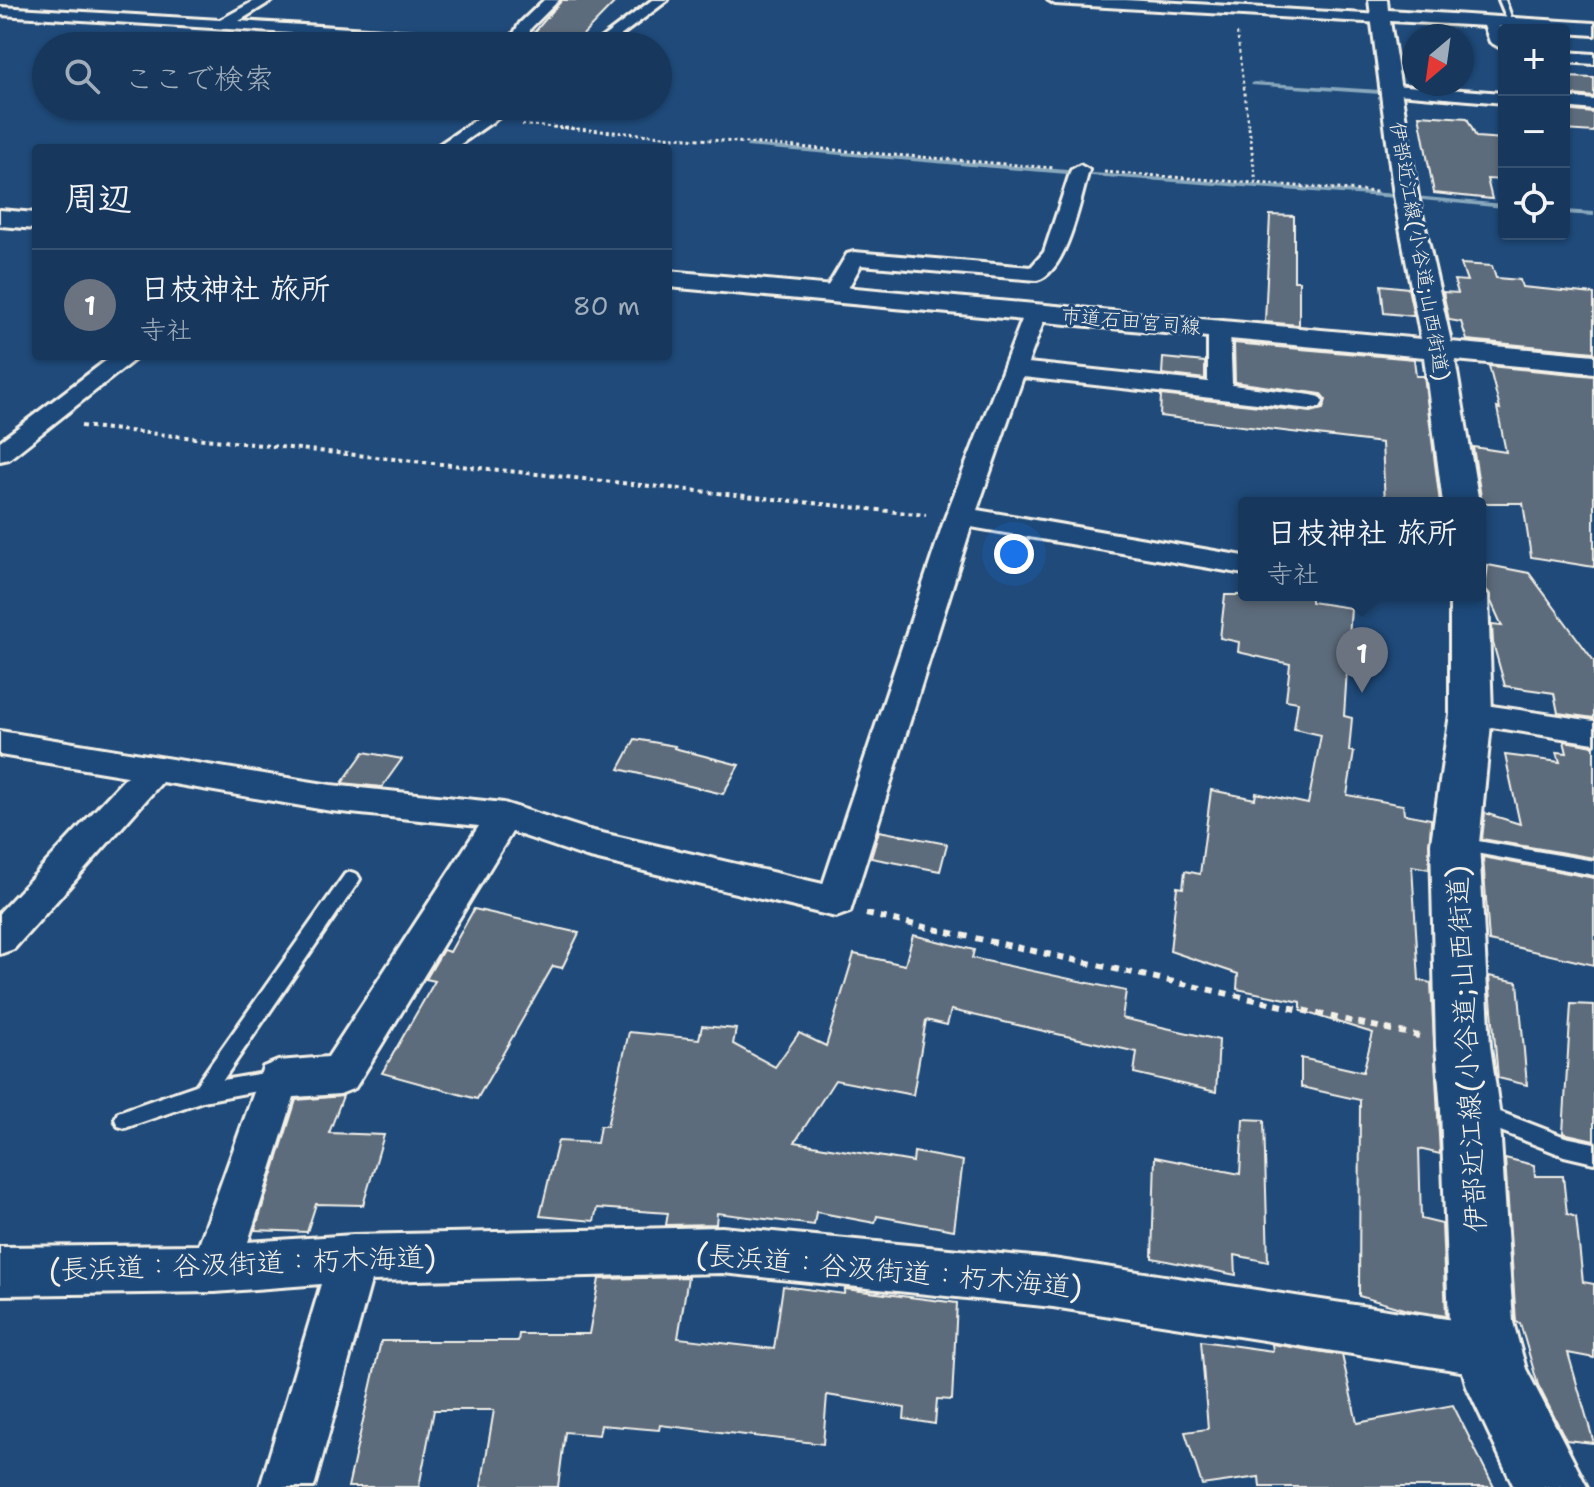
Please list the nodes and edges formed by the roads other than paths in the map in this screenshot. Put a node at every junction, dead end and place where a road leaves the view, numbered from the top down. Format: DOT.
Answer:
graph roads {
  1 [pos="266,0"];
  2 [pos="552,0"];
  3 [pos="661,0"];
  4 [pos="1055,0"];
  5 [pos="1502,0"];
  6 [pos="0,11"];
  7 [pos="1380,11"];
  8 [pos="1490,23"];
  9 [pos="1512,24"];
  10 [pos="222,25"];
  11 [pos="1570,28"];
  12 [pos="1594,29"];
  13 [pos="351,32"];
  14 [pos="522,32"];
  15 [pos="617,32"];
  16 [pos="1498,43"];
  17 [pos="1570,57"];
  18 [pos="1594,59"];
  19 [pos="1392,90"];
  20 [pos="1498,98"];
  21 [pos="1570,103"];
  22 [pos="1594,105"];
  23 [pos="486,120"];
  24 [pos="449,144"];
  25 [pos="1080,170"];
  26 [pos="0,218"];
  27 [pos="32,221"];
  28 [pos="672,279"];
  29 [pos="834,294"];
  30 [pos="1036,312"];
  31 [pos="1219,329"];
  32 [pos="1438,351"];
  33 [pos="122,360"];
  34 [pos="1594,364"];
  35 [pos="1014,369"];
  36 [pos="1220,391"];
  37 [pos="1311,402"];
  38 [pos="0,453"];
  39 [pos="1460,497"];
  40 [pos="959,518"];
  41 [pos="1238,564"];
  42 [pos="1462,601"];
  43 [pos="1471,714"];
  44 [pos="1594,732"];
  45 [pos="0,743"];
  46 [pos="156,767"];
  47 [pos="504,816"];
  48 [pos="1455,843"];
  49 [pos="1594,868"];
  50 [pos="351,879"];
  51 [pos="0,938"];
  52 [pos="278,1080"];
  53 [pos="203,1092"];
  54 [pos="1470,1110"];
  55 [pos="125,1119"];
  56 [pos="1594,1153"];
  57 [pos="353,1258"];
  58 [pos="215,1268"];
  59 [pos="0,1271"];
  60 [pos="1486,1350"];
  61 [pos="287,1487"];
  62 [pos="1552,1487"];
  1 -- 10 [label="street"];
  2 -- 14 [label="street"];
  3 -- 15 [label="street"];
  4 -- 7 [label="street"];
  5 -- 9 [label="lane"];
  6 -- 10 [label="street"];
  7 -- 8 [label="main road"];
  7 -- 19 [label="main road, 伊部近江線(小谷道;山西街道)"];
  8 -- 9 [label="main road"];
  8 -- 16 [label="street"];
  10 -- 13 [label="street"];
  11 -- 12 [label="main road"];
  17 -- 18 [label="street"];
  19 -- 20 [label="street"];
  19 -- 32 [label="main road, 伊部近江線(小谷道;山西街道)"];
  21 -- 22 [label="street"];
  23 -- 24 [label="street"];
  25 -- 29 [label="street"];
  26 -- 27 [label="main road"];
  28 -- 29 [label="main road, 市道石田宮司線"];
  29 -- 30 [label="main road, 市道石田宮司線"];
  30 -- 31 [label="main road, 市道石田宮司線"];
  30 -- 35 [label="street"];
  31 -- 32 [label="main road, 市道石田宮司線"];
  31 -- 36 [label="street"];
  32 -- 34 [label="main road, 市道石田宮司線"];
  32 -- 39 [label="main road, 伊部近江線(小谷道;山西街道)"];
  33 -- 38 [label="street"];
  35 -- 36 [label="street"];
  35 -- 40 [label="street"];
  36 -- 37 [label="street"];
  40 -- 41 [label="street"];
  40 -- 47 [label="street"];
  42 -- 43 [label="main road, 伊部近江線(小谷道;山西街道)"];
  43 -- 44 [label="street"];
  43 -- 48 [label="main road, 伊部近江線(小谷道;山西街道)"];
  45 -- 46 [label="street"];
  46 -- 47 [label="street"];
  46 -- 51 [label="street"];
  47 -- 52 [label="street"];
  48 -- 49 [label="lane"];
  48 -- 54 [label="main road, 伊部近江線(小谷道;山西街道)"];
  50 -- 53 [label="lane"];
  52 -- 53 [label="lane"];
  52 -- 58 [label="street"];
  53 -- 55 [label="lane"];
  54 -- 56 [label="lane"];
  54 -- 60 [label="main road, 伊部近江線(小谷道;山西街道)"];
  57 -- 58 [label="street, (長浜道：谷汲街道：朽木海道)"];
  57 -- 60 [label="street, (長浜道：谷汲街道：朽木海道)"];
  57 -- 61 [label="street"];
  58 -- 59 [label="street, (長浜道：谷汲街道：朽木海道)"];
  60 -- 62 [label="main road, 伊部近江線(小谷道;山西街道)"];
}
